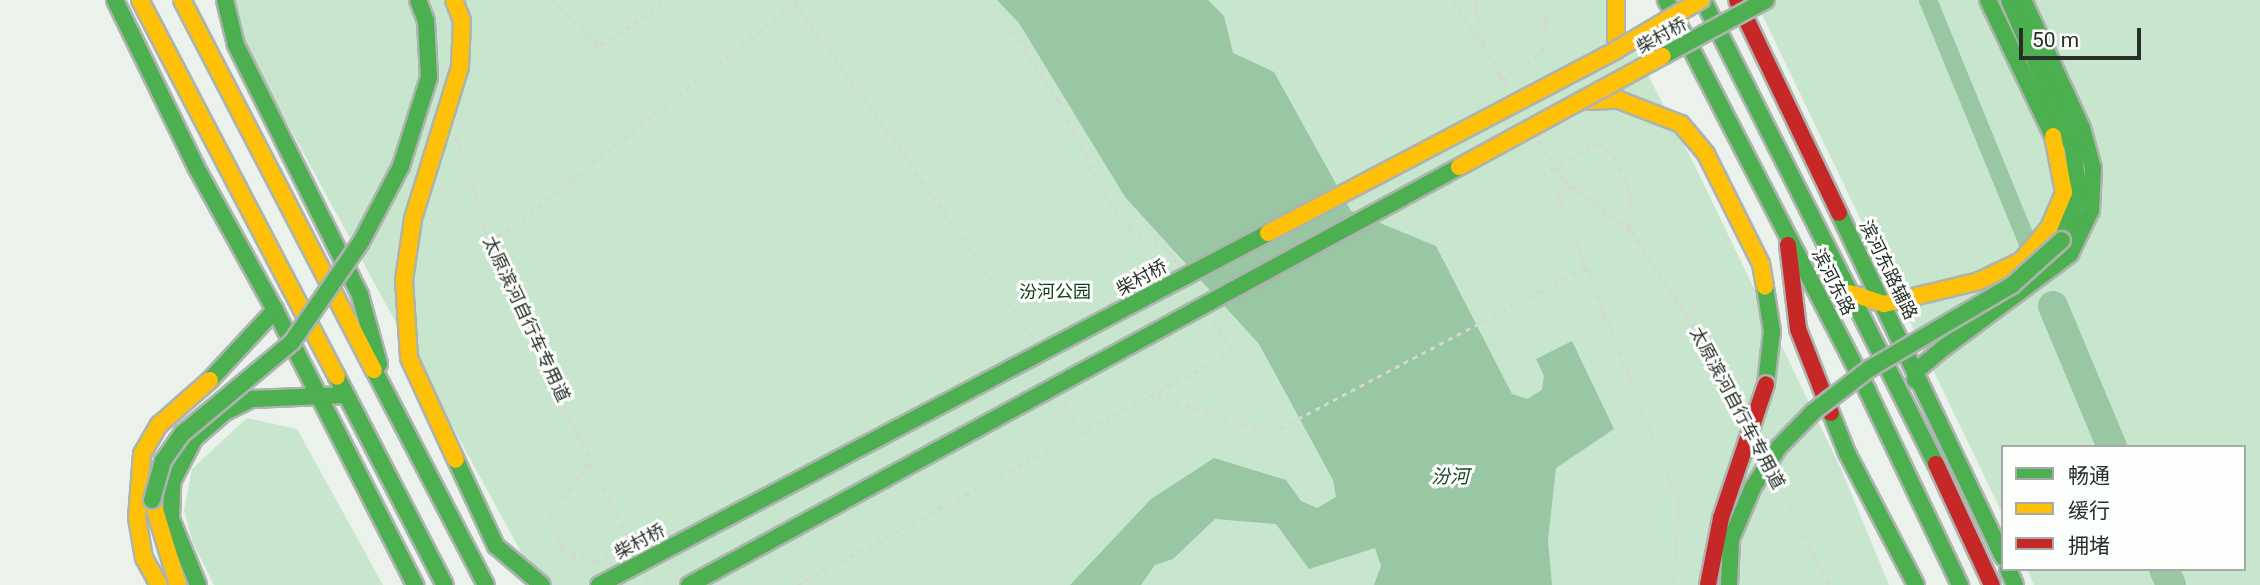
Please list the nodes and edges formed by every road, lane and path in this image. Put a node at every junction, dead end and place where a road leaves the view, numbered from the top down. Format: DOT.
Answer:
graph roads {
  1 [pos="115,0"];
  2 [pos="140,0"];
  3 [pos="182,0"];
  4 [pos="225,0"];
  5 [pos="418,0"];
  6 [pos="454,0"];
  7 [pos="551,0"];
  8 [pos="668,0"];
  9 [pos="983,0"];
  10 [pos="1454,0"];
  11 [pos="1475,0"];
  12 [pos="1541,0"];
  13 [pos="1616,0"];
  14 [pos="1666,0"];
  15 [pos="1702,0"];
  16 [pos="1737,0"];
  17 [pos="1766,0"];
  18 [pos="1988,0"];
  19 [pos="2009,0"];
  20 [pos="2023,0"];
  21 [pos="795,1"];
  22 [pos="1483,45"];
  23 [pos="1616,50"];
  24 [pos="1491,84"];
  25 [pos="1514,99"];
  26 [pos="1585,101"];
  27 [pos="454,127"];
  28 [pos="1535,133"];
  29 [pos="1542,175"];
  30 [pos="1573,187"];
  31 [pos="1629,229"];
  32 [pos="1787,234"];
  33 [pos="490,244"];
  34 [pos="1586,267"];
  35 [pos="1184,274"];
  36 [pos="1850,293"];
  37 [pos="1884,304"];
  38 [pos="1205,307"];
  39 [pos="275,310"];
  40 [pos="1038,347"];
  41 [pos="1916,371"];
  42 [pos="1156,394"];
  43 [pos="346,395"];
  44 [pos="1062,396"];
  45 [pos="318,397"];
  46 [pos="389,398"];
  47 [pos="1744,416"];
  48 [pos="1913,418"];
  49 [pos="1079,432"];
  50 [pos="593,461"];
  51 [pos="1775,477"];
  52 [pos="2001,553"];
  53 [pos="656,555"];
  54 [pos="638,560"];
  55 [pos="643,573"];
  56 [pos="159,585"];
  57 [pos="178,585"];
  58 [pos="198,585"];
  59 [pos="415,585"];
  60 [pos="445,585"];
  61 [pos="486,585"];
  62 [pos="542,585"];
  63 [pos="599,585"];
  64 [pos="649,585"];
  65 [pos="688,585"];
  66 [pos="797,585"];
  67 [pos="1673,585"];
  68 [pos="1708,585"];
  69 [pos="1729,585"];
  70 [pos="1829,585"];
  71 [pos="1916,585"];
  72 [pos="1961,585"];
  73 [pos="1992,585"];
  1 -- 39 [label="main road"];
  2 -- 43 [label="main road"];
  3 -- 46 [label="main road"];
  4 -- 46 [label="main road"];
  5 -- 57 [label="main road, bridge"];
  6 -- 62 [label="main road, bridge"];
  7 -- 8 [label="path"];
  9 -- 35 [label="path"];
  10 -- 22 [label="path"];
  11 -- 22 [label="path"];
  12 -- 24 [label="path, bridge"];
  13 -- 23 [label="main road"];
  14 -- 32 [label="main road, 滨河东路"];
  15 -- 23 [label="main road, 柴村桥, bridge"];
  15 -- 36 [label="main road, 滨河东路"];
  16 -- 37 [label="main road, 滨河东路辅路"];
  17 -- 26 [label="main road, 柴村桥, bridge"];
  18 -- 37 [label="main road"];
  19 -- 69 [label="main road, bridge"];
  20 -- 41 [label="main road"];
  21 -- 33 [label="path"];
  21 -- 40 [label="path"];
  22 -- 25 [label="path"];
  23 -- 53 [label="main road, 柴村桥, bridge"];
  26 -- 65 [label="main road, 柴村桥, bridge"];
  26 -- 68 [label="main road, bridge"];
  27 -- 33 [label="path, 太原滨河自行车专用道"];
  28 -- 30 [label="path, 太原滨河自行车专用道"];
  29 -- 31 [label="path, bridge"];
  30 -- 31 [label="path, 太原滨河自行车专用道"];
  30 -- 34 [label="path"];
  31 -- 47 [label="path, 太原滨河自行车专用道"];
  32 -- 71 [label="main road"];
  32 -- 72 [label="main road, 滨河东路"];
  33 -- 50 [label="path, 太原滨河自行车专用道"];
  34 -- 42 [label="path"];
  34 -- 67 [label="path"];
  36 -- 37 [label="main road"];
  36 -- 48 [label="main road, 滨河东路"];
  37 -- 41 [label="main road, 滨河东路辅路"];
  38 -- 42 [label="path"];
  39 -- 45 [label="main road"];
  39 -- 56 [label="main road"];
  41 -- 48 [label="main road"];
  41 -- 52 [label="main road, 滨河东路辅路"];
  42 -- 49 [label="path"];
  43 -- 45 [label="main road"];
  43 -- 60 [label="main road"];
  44 -- 49 [label="path"];
  45 -- 58 [label="main road"];
  45 -- 59 [label="main road"];
  46 -- 61 [label="main road"];
  48 -- 73 [label="main road, 滨河东路"];
  49 -- 66 [label="path"];
  50 -- 53 [label="path, bridge"];
  50 -- 54 [label="path, 太原滨河自行车专用道"];
  51 -- 70 [label="path, 太原滨河自行车专用道"];
  53 -- 63 [label="main road, 柴村桥, bridge"];
  55 -- 64 [label="path"];
}
